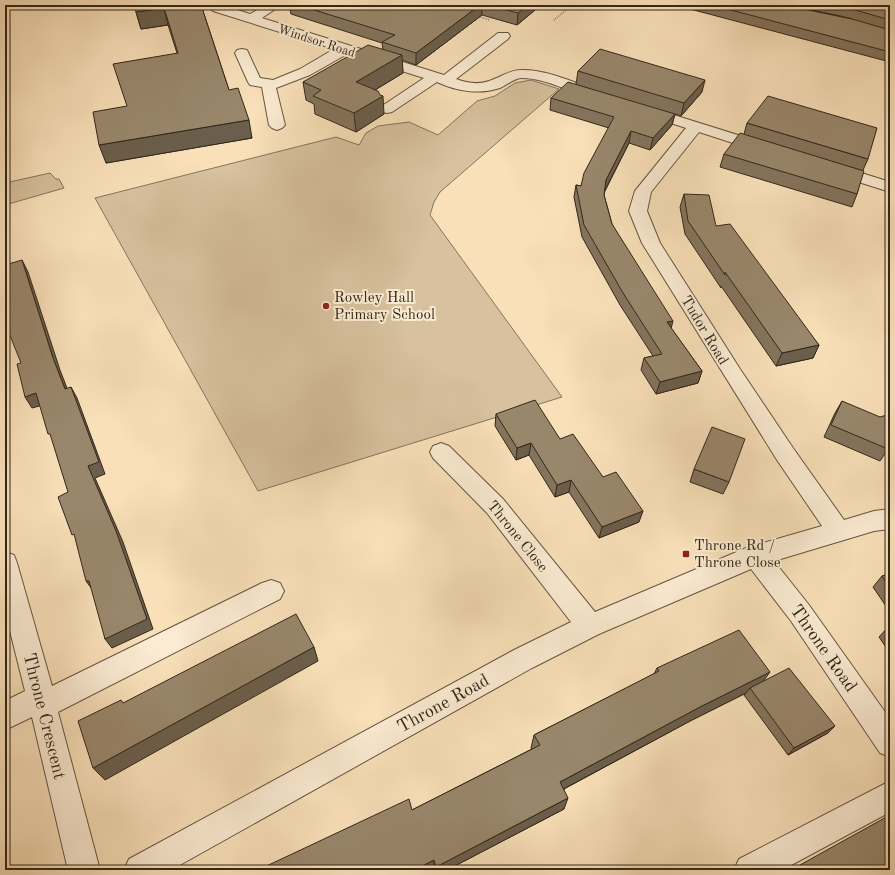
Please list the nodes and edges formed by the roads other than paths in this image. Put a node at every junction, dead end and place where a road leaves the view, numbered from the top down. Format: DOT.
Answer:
graph roads {
  1 [pos="212,5"];
  2 [pos="275,5"];
  3 [pos="251,19"];
  4 [pos="503,36"];
  5 [pos="345,49"];
  6 [pos="242,53"];
  7 [pos="439,79"];
  8 [pos="268,83"];
  9 [pos="607,98"];
  10 [pos="629,105"];
  11 [pos="387,109"];
  12 [pos="277,125"];
  13 [pos="696,126"];
  14 [pos="777,152"];
  15 [pos="822,166"];
  16 [pos="890,186"];
  17 [pos="441,452"];
  18 [pos="884,517"];
  19 [pos="838,531"];
  20 [pos="755,556"];
  21 [pos="5,563"];
  22 [pos="271,591"];
  23 [pos="590,626"];
  24 [pos="42,701"];
  25 [pos="5,716"];
  26 [pos="890,743"];
  27 [pos="890,796"];
  28 [pos="84,870"];
  29 [pos="140,870"];
  30 [pos="750,870"];
  1 -- 3 [label="street, Windsor Road"];
  2 -- 3 [label="street"];
  3 -- 5 [label="street, Windsor Road"];
  4 -- 7 [label="street"];
  5 -- 7 [label="street, Windsor Road"];
  5 -- 8 [label="street"];
  6 -- 8 [label="street"];
  7 -- 9 [label="street, Windsor Road"];
  7 -- 11 [label="street"];
  8 -- 12 [label="street"];
  10 -- 13 [label="street"];
  13 -- 14 [label="street"];
  13 -- 19 [label="street, Tudor Road"];
  15 -- 16 [label="street"];
  17 -- 23 [label="street, Throne Close"];
  18 -- 19 [label="street, Throne Road"];
  19 -- 20 [label="street, Throne Road"];
  20 -- 23 [label="street, Throne Road"];
  20 -- 26 [label="street, Throne Road"];
  21 -- 24 [label="street, Throne Crescent"];
  22 -- 24 [label="street"];
  23 -- 29 [label="street, Throne Road"];
  24 -- 25 [label="street"];
  24 -- 28 [label="street, Throne Crescent"];
  27 -- 30 [label="street"];
}
